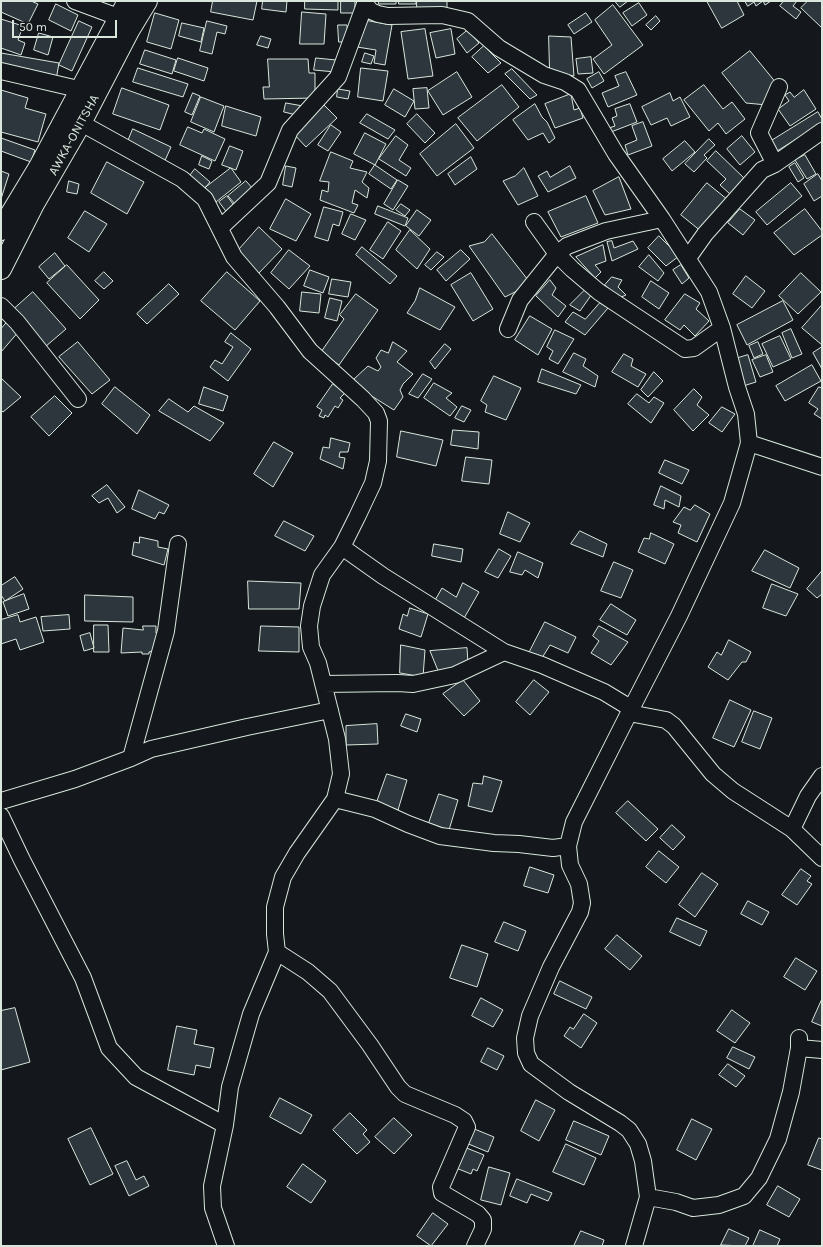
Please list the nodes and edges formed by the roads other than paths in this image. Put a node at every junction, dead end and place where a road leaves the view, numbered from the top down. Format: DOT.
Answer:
graph roads {
  1 [pos="75,1"];
  2 [pos="147,1"];
  3 [pos="365,2"];
  4 [pos="123,9"];
  5 [pos="1,71"];
  6 [pos="779,87"];
  7 [pos="89,92"];
  8 [pos="81,123"];
  9 [pos="822,132"];
  10 [pos="775,164"];
  11 [pos="662,219"];
  12 [pos="534,222"];
  13 [pos="220,228"];
  14 [pos="1,230"];
  15 [pos="558,254"];
  16 [pos="688,258"];
  17 [pos="1,269"];
  18 [pos="1,306"];
  19 [pos="722,328"];
  20 [pos="508,329"];
  21 [pos="78,399"];
  22 [pos="750,443"];
  23 [pos="822,467"];
  24 [pos="178,544"];
  25 [pos="342,547"];
  26 [pos="504,652"];
  27 [pos="323,684"];
  28 [pos="330,710"];
  29 [pos="630,711"];
  30 [pos="131,758"];
  31 [pos="822,776"];
  32 [pos="335,799"];
  33 [pos="1,801"];
  34 [pos="1,816"];
  35 [pos="792,829"];
  36 [pos="568,846"];
  37 [pos="822,858"];
  38 [pos="277,952"];
  39 [pos="822,1050"];
  40 [pos="225,1125"];
  41 [pos="648,1197"];
  42 [pos="226,1246"];
  43 [pos="475,1246"];
  44 [pos="634,1246"];
  1 -- 4 [label="street"];
  2 -- 7 [label="main road, AWKA-ONITSHA"];
  3 -- 11 [label="street"];
  3 -- 13 [label="street"];
  4 -- 7 [label="main road, AWKA-ONITSHA"];
  5 -- 7 [label="street"];
  6 -- 10 [label="street"];
  7 -- 8 [label="main road, AWKA-ONITSHA"];
  7 -- 14 [label="main road, AWKA-ONITSHA"];
  8 -- 13 [label="street"];
  8 -- 17 [label="main road, AWKA-ONITSHA"];
  9 -- 10 [label="street"];
  10 -- 16 [label="street"];
  11 -- 15 [label="street"];
  11 -- 16 [label="street"];
  12 -- 15 [label="street"];
  13 -- 25 [label="street"];
  15 -- 19 [label="street"];
  15 -- 20 [label="street"];
  16 -- 19 [label="street"];
  18 -- 21 [label="street"];
  19 -- 22 [label="street"];
  22 -- 23 [label="street"];
  22 -- 29 [label="street"];
  24 -- 30 [label="street"];
  25 -- 26 [label="street"];
  25 -- 27 [label="street"];
  26 -- 27 [label="street"];
  26 -- 29 [label="street"];
  27 -- 28 [label="street"];
  28 -- 30 [label="street"];
  28 -- 32 [label="street"];
  29 -- 35 [label="street"];
  29 -- 36 [label="street"];
  30 -- 33 [label="street"];
  31 -- 35 [label="street"];
  32 -- 36 [label="street"];
  32 -- 38 [label="street"];
  34 -- 40 [label="street"];
  35 -- 37 [label="street"];
  36 -- 41 [label="street"];
  38 -- 40 [label="street"];
  38 -- 43 [label="street"];
  39 -- 41 [label="street"];
  40 -- 42 [label="street"];
  41 -- 44 [label="street"];
}
